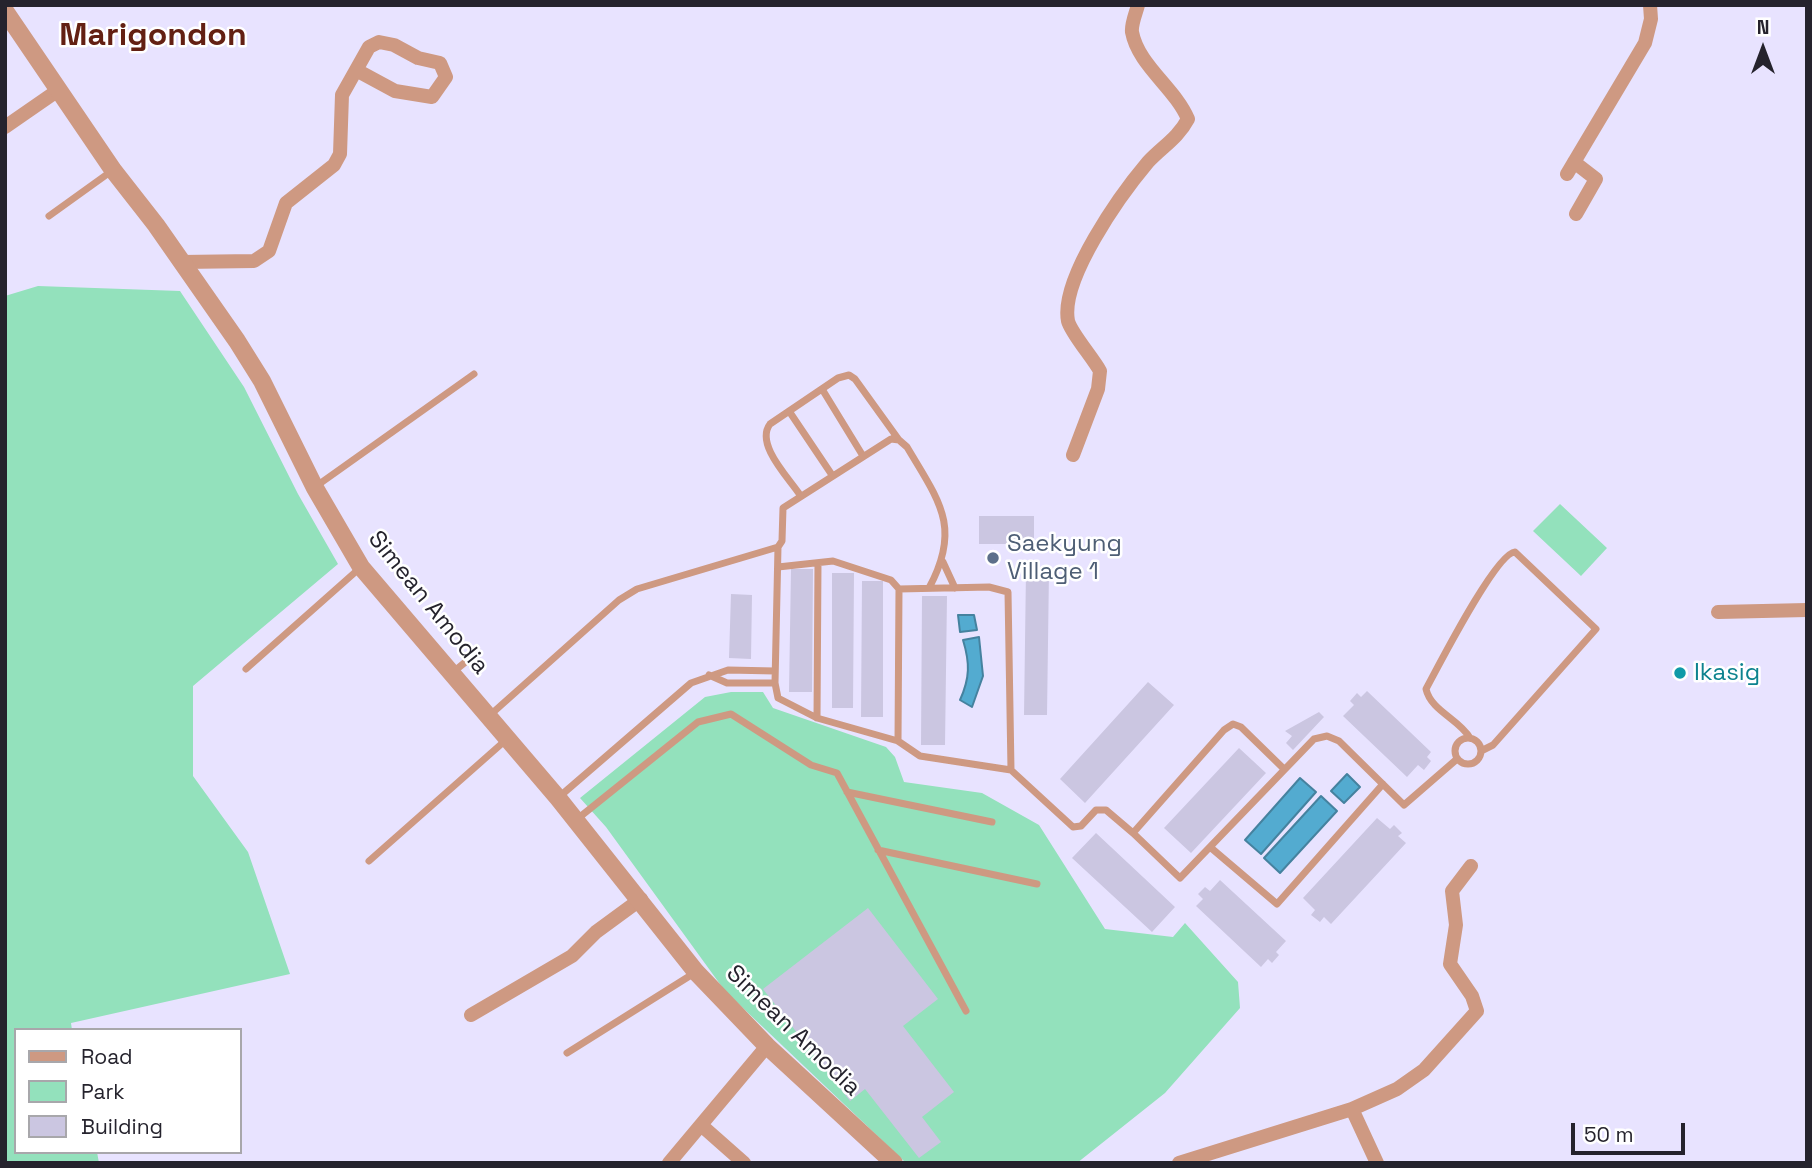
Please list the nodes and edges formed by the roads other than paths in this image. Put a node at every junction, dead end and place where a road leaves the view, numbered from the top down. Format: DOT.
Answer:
graph roads {
  1 [pos="1138,5"];
  2 [pos="1650,5"];
  3 [pos="5,11"];
  4 [pos="358,71"];
  5 [pos="57,91"];
  6 [pos="5,127"];
  7 [pos="113,170"];
  8 [pos="1576,214"];
  9 [pos="49,216"];
  10 [pos="182,262"];
  11 [pos="474,374"];
  12 [pos="822,388"];
  13 [pos="789,411"];
  14 [pos="899,440"];
  15 [pos="1073,455"];
  16 [pos="863,456"];
  17 [pos="832,475"];
  18 [pos="315,488"];
  19 [pos="800,495"];
  20 [pos="778,547"];
  21 [pos="943,562"];
  22 [pos="818,564"];
  23 [pos="361,567"];
  24 [pos="778,567"];
  25 [pos="929,588"];
  26 [pos="955,588"];
  27 [pos="899,589"];
  28 [pos="1807,610"];
  29 [pos="1718,612"];
  30 [pos="474,655"];
  31 [pos="246,668"];
  32 [pos="775,671"];
  33 [pos="452,673"];
  34 [pos="709,675"];
  35 [pos="775,683"];
  36 [pos="489,717"];
  37 [pos="817,718"];
  38 [pos="507,738"];
  39 [pos="1470,738"];
  40 [pos="898,741"];
  41 [pos="1481,751"];
  42 [pos="1457,758"];
  43 [pos="1284,769"];
  44 [pos="1011,770"];
  45 [pos="1383,785"];
  46 [pos="847,792"];
  47 [pos="558,798"];
  48 [pos="576,820"];
  49 [pos="992,822"];
  50 [pos="1133,833"];
  51 [pos="1210,847"];
  52 [pos="878,850"];
  53 [pos="369,861"];
  54 [pos="1471,866"];
  55 [pos="1037,884"];
  56 [pos="642,899"];
  57 [pos="696,972"];
  58 [pos="966,1011"];
  59 [pos="471,1015"];
  60 [pos="767,1046"];
  61 [pos="567,1053"];
  62 [pos="1352,1109"];
  63 [pos="701,1125"];
  64 [pos="669,1163"];
  65 [pos="744,1163"];
  66 [pos="894,1163"];
  67 [pos="1179,1163"];
  68 [pos="1377,1163"];
  1 -- 15 [label="street"];
  2 -- 8 [label="street"];
  3 -- 5 [label="street, Simean Amodia"];
  4 -- 4 [label="street"];
  4 -- 10 [label="street"];
  5 -- 6 [label="street"];
  5 -- 7 [label="street, Simean Amodia"];
  7 -- 9 [label="lane"];
  7 -- 10 [label="street, Simean Amodia"];
  10 -- 18 [label="street, Simean Amodia"];
  11 -- 18 [label="lane"];
  12 -- 13 [label="lane"];
  12 -- 14 [label="lane"];
  12 -- 16 [label="lane"];
  13 -- 17 [label="lane"];
  13 -- 19 [label="lane"];
  14 -- 16 [label="lane"];
  14 -- 21 [label="lane"];
  16 -- 17 [label="lane"];
  17 -- 19 [label="lane"];
  18 -- 23 [label="street, Simean Amodia"];
  19 -- 20 [label="lane"];
  20 -- 24 [label="lane"];
  20 -- 36 [label="lane"];
  21 -- 25 [label="lane"];
  21 -- 26 [label="lane"];
  22 -- 24 [label="lane"];
  22 -- 27 [label="lane"];
  22 -- 37 [label="lane"];
  23 -- 31 [label="lane"];
  23 -- 33 [label="street, Simean Amodia"];
  24 -- 32 [label="lane"];
  25 -- 26 [label="lane"];
  25 -- 27 [label="lane"];
  26 -- 44 [label="lane"];
  27 -- 40 [label="lane"];
  28 -- 29 [label="street"];
  30 -- 33 [label="lane"];
  32 -- 34 [label="lane"];
  32 -- 35 [label="lane"];
  33 -- 36 [label="street, Simean Amodia"];
  34 -- 35 [label="lane"];
  34 -- 47 [label="lane"];
  35 -- 37 [label="lane"];
  36 -- 38 [label="street, Simean Amodia"];
  37 -- 40 [label="lane"];
  38 -- 47 [label="street, Simean Amodia"];
  38 -- 53 [label="lane"];
  39 -- 41 [label="lane"];
  39 -- 41 [label="lane"];
  39 -- 42 [label="lane"];
  40 -- 44 [label="lane"];
  41 -- 42 [label="lane"];
  42 -- 45 [label="lane"];
  43 -- 45 [label="lane"];
  43 -- 50 [label="lane"];
  43 -- 51 [label="lane"];
  44 -- 50 [label="lane"];
  45 -- 51 [label="lane"];
  46 -- 48 [label="lane"];
  46 -- 49 [label="lane"];
  46 -- 52 [label="lane"];
  47 -- 48 [label="street, Simean Amodia"];
  48 -- 56 [label="street, Simean Amodia"];
  50 -- 51 [label="lane"];
  52 -- 55 [label="lane"];
  52 -- 58 [label="lane"];
  54 -- 62 [label="street"];
  56 -- 57 [label="street, Simean Amodia"];
  56 -- 59 [label="street"];
  57 -- 60 [label="street, Simean Amodia"];
  57 -- 61 [label="lane"];
  60 -- 63 [label="street"];
  60 -- 66 [label="street, Simean Amodia"];
  62 -- 67 [label="street"];
  62 -- 68 [label="street"];
  63 -- 64 [label="street"];
  63 -- 65 [label="street"];
}
